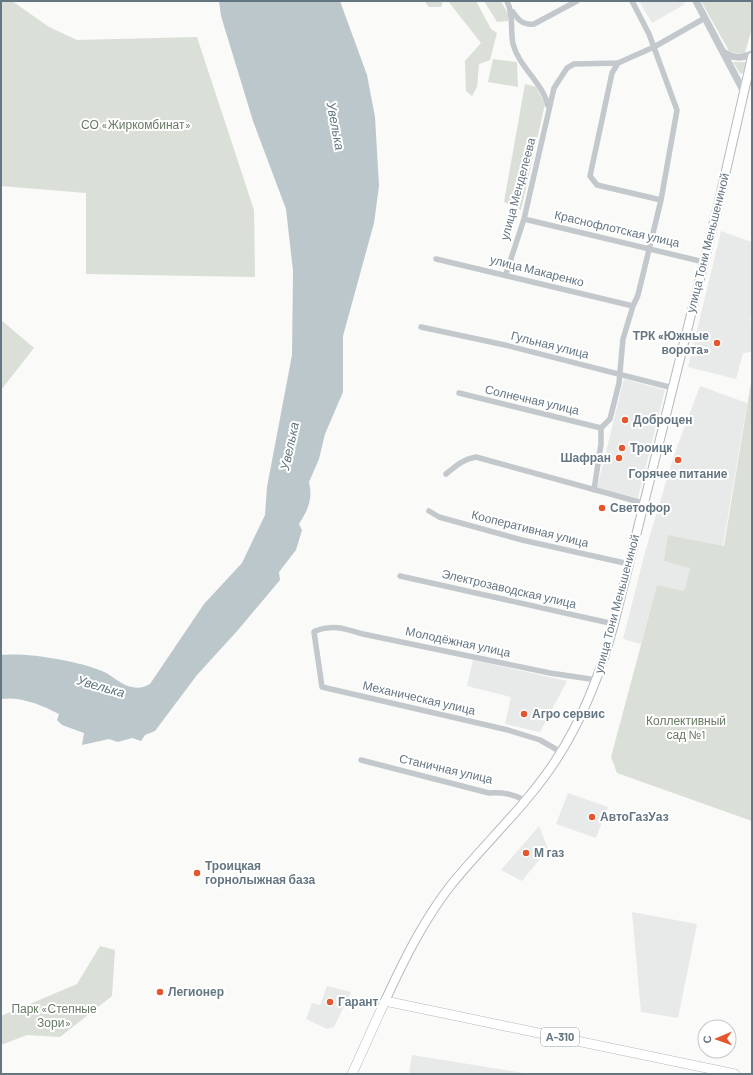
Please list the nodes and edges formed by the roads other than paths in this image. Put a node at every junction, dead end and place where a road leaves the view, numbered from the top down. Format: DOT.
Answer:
graph roads {
  1 [pos="507,1"];
  2 [pos="577,1"];
  3 [pos="632,1"];
  4 [pos="696,1"];
  5 [pos="512,11"];
  6 [pos="705,18"];
  7 [pos="654,47"];
  8 [pos="723,52"];
  9 [pos="752,54"];
  10 [pos="752,57"];
  11 [pos="618,63"];
  12 [pos="744,92"];
  13 [pos="548,109"];
  14 [pos="661,200"];
  15 [pos="524,219"];
  16 [pos="650,248"];
  17 [pos="436,259"];
  18 [pos="704,262"];
  19 [pos="506,274"];
  20 [pos="633,306"];
  21 [pos="421,327"];
  22 [pos="619,373"];
  23 [pos="673,388"];
  24 [pos="459,393"];
  25 [pos="601,428"];
  26 [pos="446,474"];
  27 [pos="594,490"];
  28 [pos="644,503"];
  29 [pos="429,511"];
  30 [pos="629,564"];
  31 [pos="400,576"];
  32 [pos="614,624"];
  33 [pos="315,632"];
  34 [pos="597,680"];
  35 [pos="561,752"];
  36 [pos="361,760"];
  37 [pos="526,801"];
  38 [pos="385,1001"];
  39 [pos="352,1074"];
  40 [pos="735,1074"];
  1 -- 5 [label="street, улица Менделеева"];
  2 -- 5 [label="street"];
  3 -- 7 [label="street"];
  4 -- 6 [label="street"];
  5 -- 13 [label="street, улица Менделеева"];
  6 -- 7 [label="street"];
  6 -- 8 [label="street"];
  7 -- 11 [label="street"];
  7 -- 14 [label="street"];
  8 -- 9 [label="street"];
  8 -- 12 [label="street"];
  10 -- 12 [label="main road, улица Тони Меньшениной"];
  11 -- 13 [label="street, улица Менделеева"];
  11 -- 14 [label="street"];
  12 -- 18 [label="main road, улица Тони Меньшениной"];
  13 -- 15 [label="street, улица Менделеева"];
  14 -- 16 [label="street"];
  15 -- 16 [label="street, Краснофлотская улица"];
  15 -- 19 [label="street, улица Менделеева"];
  16 -- 18 [label="street, Краснофлотская улица"];
  16 -- 20 [label="street"];
  17 -- 19 [label="street, улица Макаренко"];
  18 -- 23 [label="main road, улица Тони Меньшениной"];
  19 -- 20 [label="street, улица Макаренко"];
  20 -- 22 [label="street"];
  21 -- 22 [label="street, Гульная улица"];
  22 -- 23 [label="street, Гульная улица"];
  22 -- 25 [label="street"];
  23 -- 28 [label="main road, улица Тони Меньшениной"];
  24 -- 25 [label="street, Солнечная улица"];
  25 -- 27 [label="street"];
  26 -- 27 [label="street"];
  27 -- 28 [label="street"];
  28 -- 30 [label="main road, улица Тони Меньшениной"];
  29 -- 30 [label="street, Кооперативная улица"];
  30 -- 32 [label="main road, улица Тони Меньшениной"];
  31 -- 32 [label="street, Электрозаводская улица"];
  32 -- 34 [label="main road, улица Тони Меньшениной"];
  33 -- 34 [label="street, Молодёжная улица"];
  33 -- 35 [label="street, Механическая улица"];
  34 -- 35 [label="main road, улица Тони Меньшениной"];
  35 -- 37 [label="main road, улица Тони Меньшениной"];
  36 -- 37 [label="street, Станичная улица"];
  37 -- 38 [label="main road, улица Тони Меньшениной"];
  38 -- 39 [label="highway"];
  38 -- 40 [label="highway, А-310"];
}
